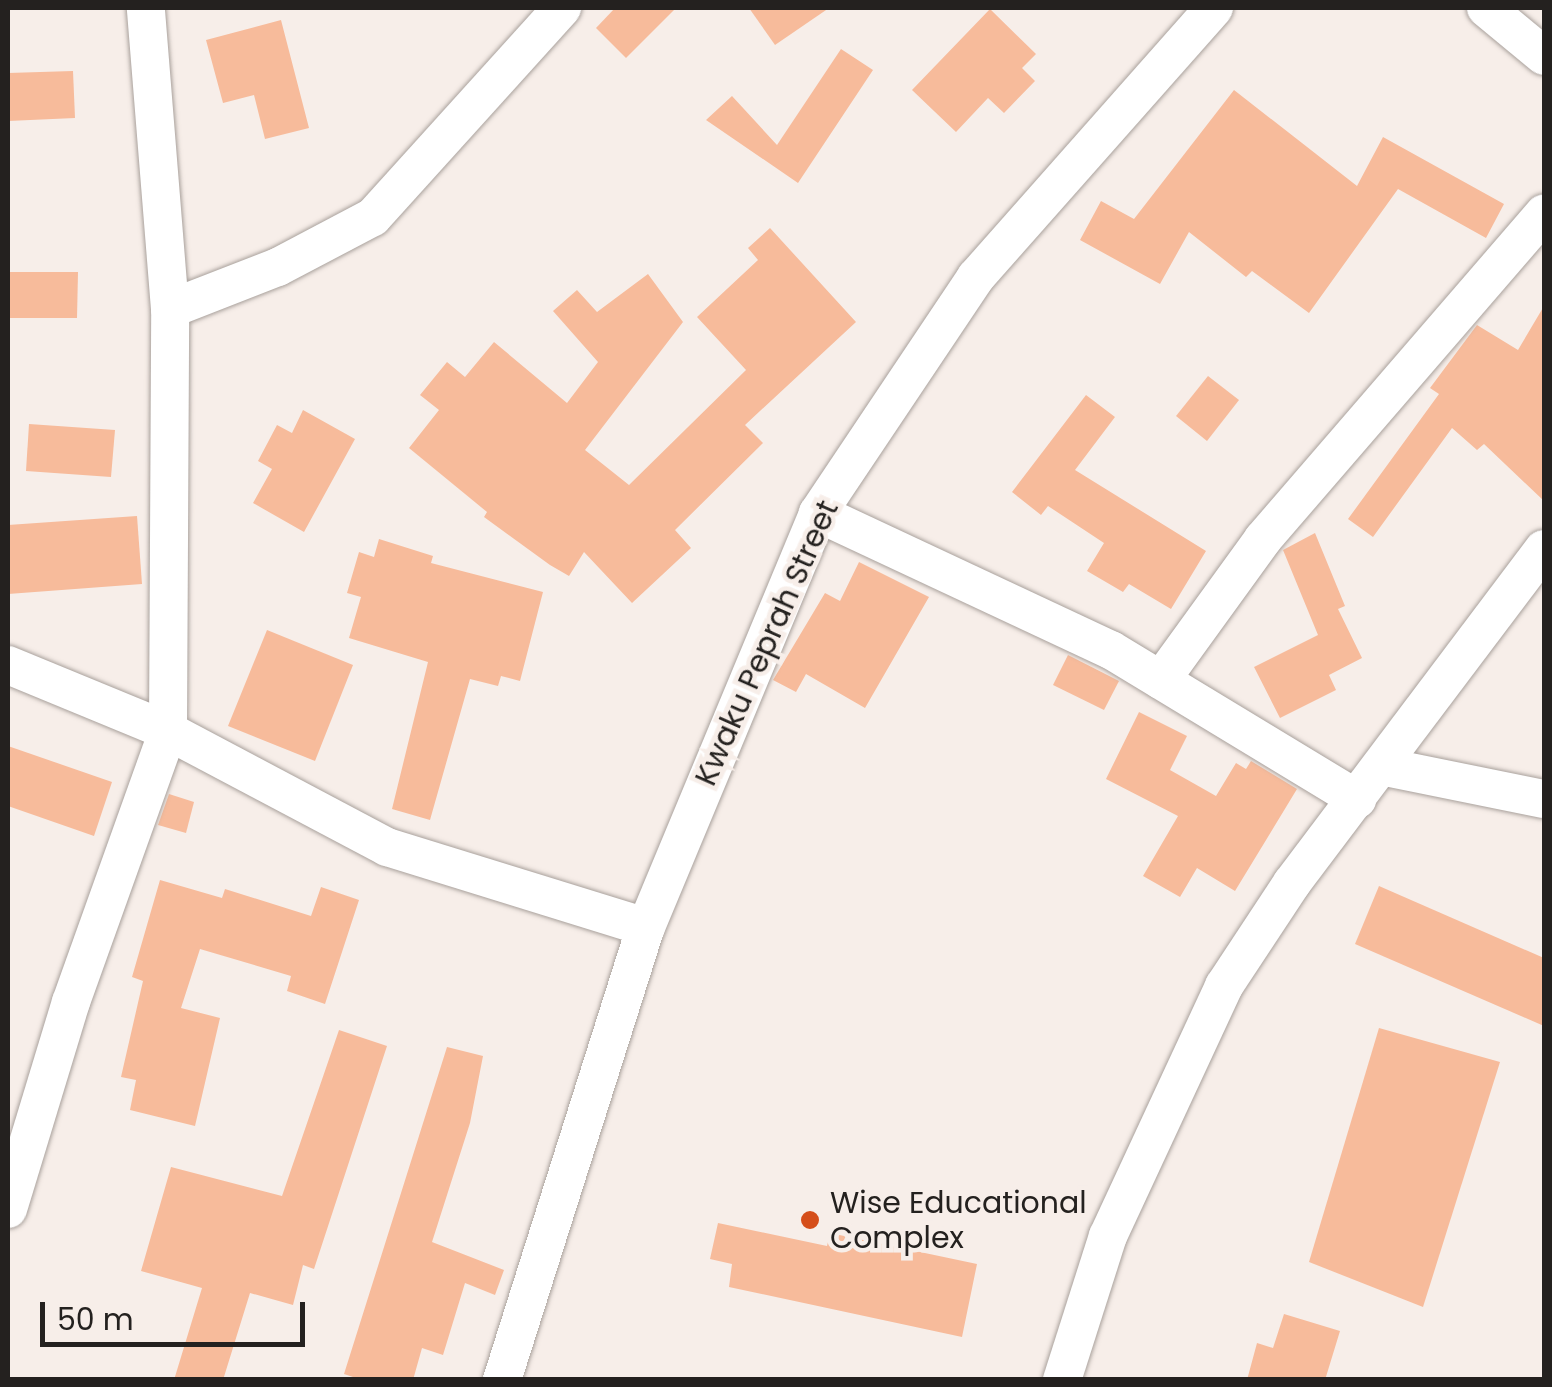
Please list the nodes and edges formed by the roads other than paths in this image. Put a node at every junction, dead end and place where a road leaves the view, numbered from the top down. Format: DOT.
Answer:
graph roads {
  1 [pos="146,8"];
  2 [pos="562,8"];
  3 [pos="1214,8"];
  4 [pos="1486,8"];
  5 [pos="1544,56"];
  6 [pos="1544,212"];
  7 [pos="170,309"];
  8 [pos="818,513"];
  9 [pos="1544,549"];
  10 [pos="8,666"];
  11 [pos="1161,680"];
  12 [pos="168,731"];
  13 [pos="1385,767"];
  14 [pos="1357,799"];
  15 [pos="1544,799"];
  16 [pos="646,927"];
  17 [pos="8,1210"];
  18 [pos="502,1380"];
  19 [pos="1062,1380"];
  1 -- 7 [label="street"];
  2 -- 7 [label="street"];
  3 -- 8 [label="street, Kwaku Peprah Street"];
  4 -- 5 [label="street"];
  6 -- 11 [label="street"];
  7 -- 12 [label="street"];
  8 -- 11 [label="street"];
  8 -- 16 [label="street, Kwaku Peprah Street"];
  9 -- 13 [label="street"];
  10 -- 12 [label="street"];
  11 -- 14 [label="street"];
  12 -- 16 [label="street"];
  12 -- 17 [label="street"];
  13 -- 14 [label="street"];
  13 -- 15 [label="street"];
  14 -- 19 [label="street"];
  16 -- 18 [label="street, Kwaku Peprah Street"];
}
